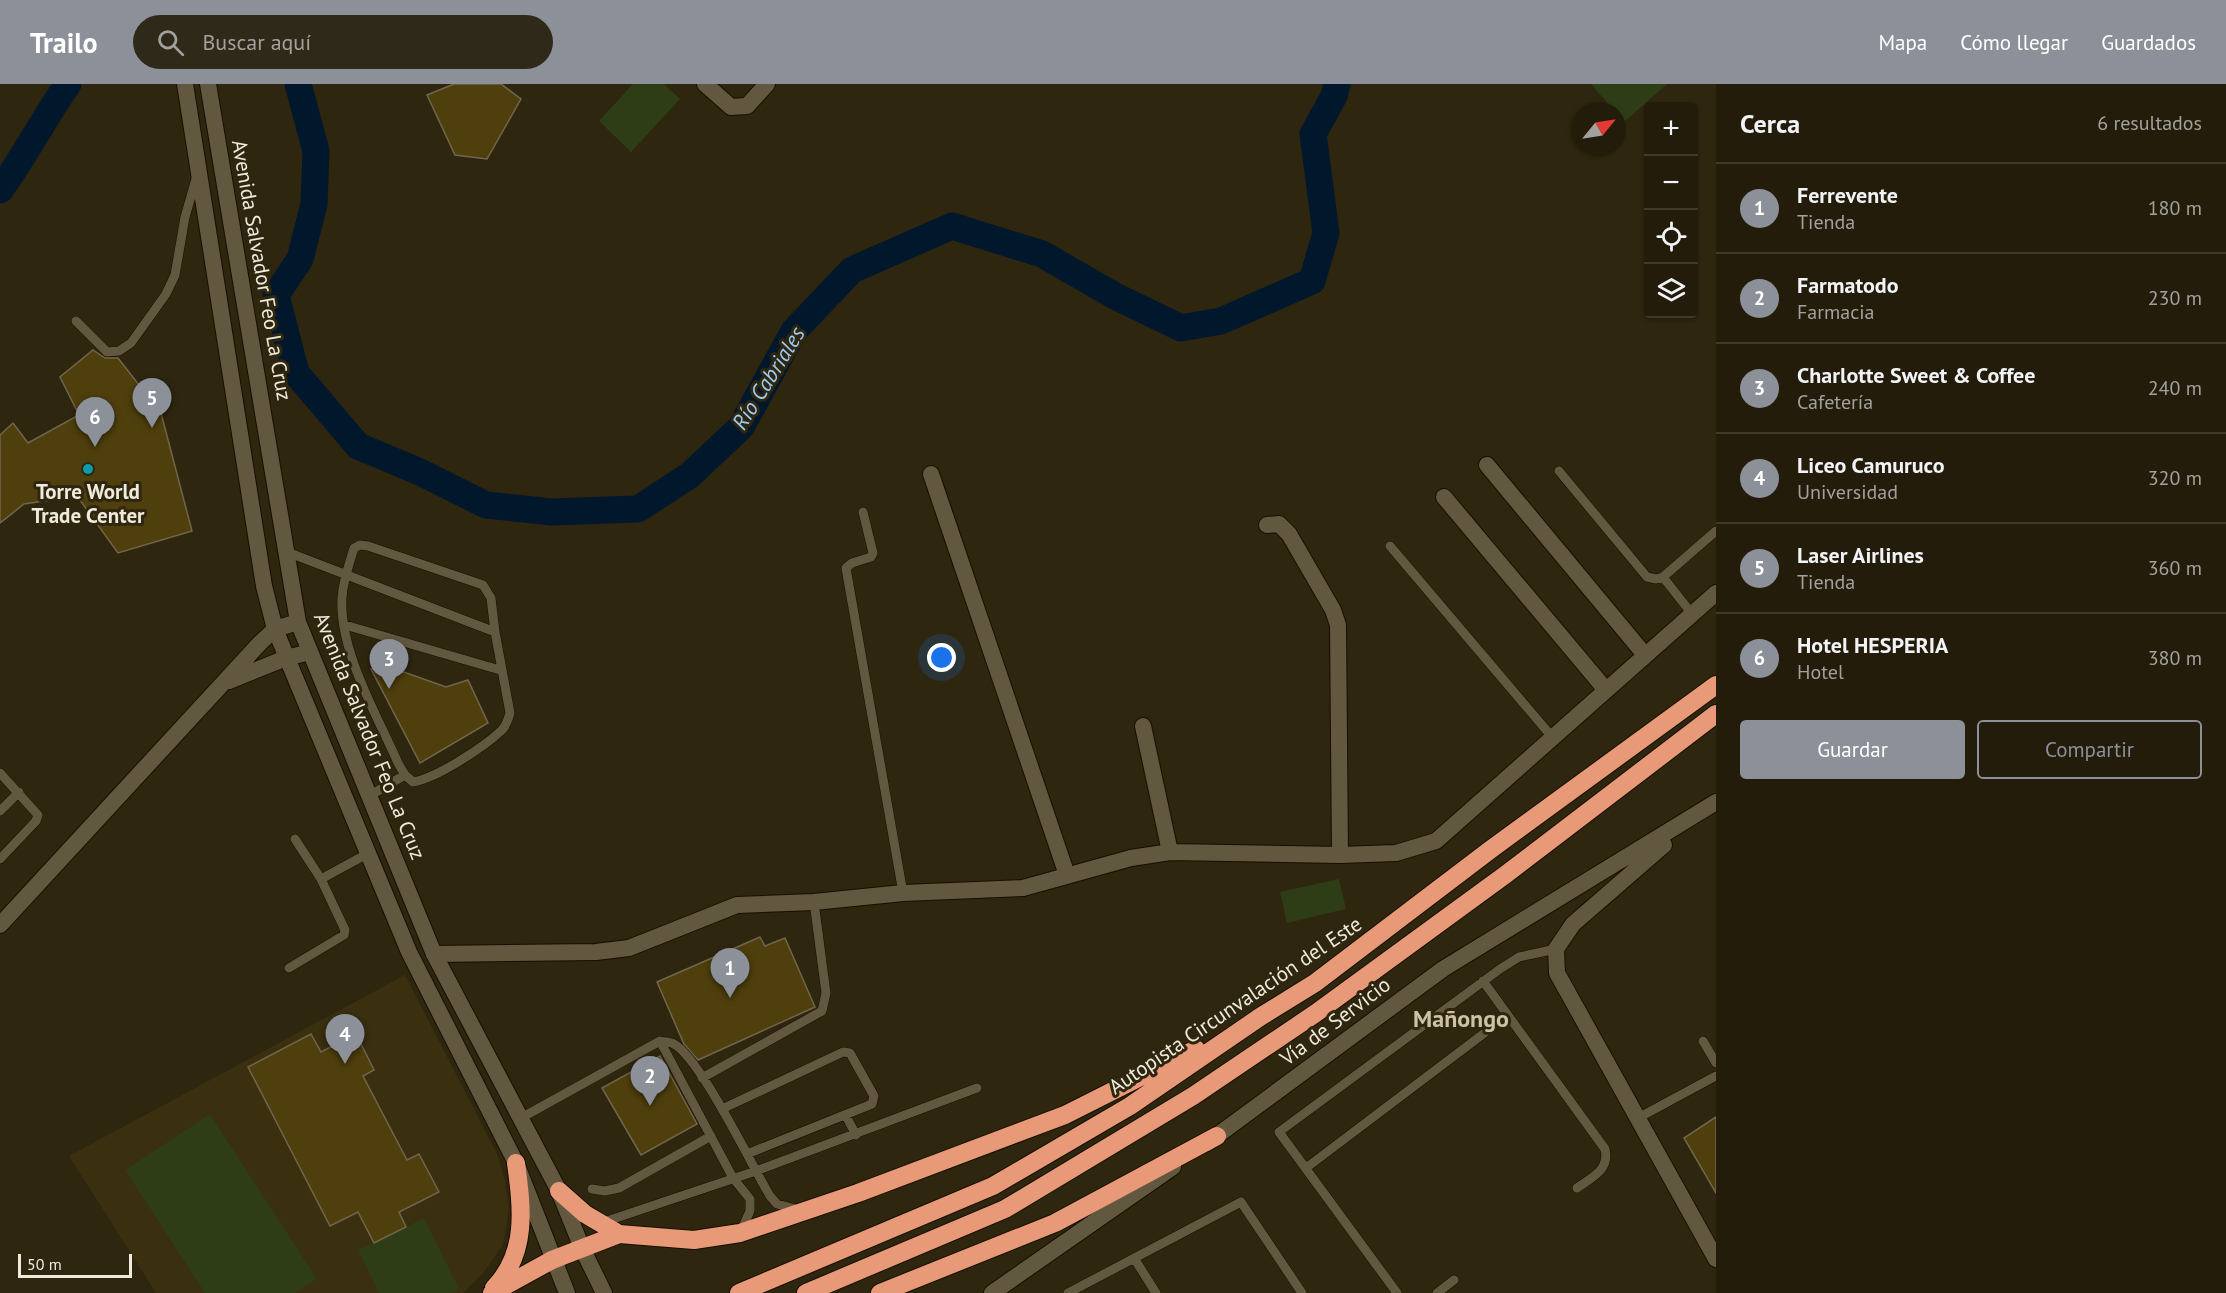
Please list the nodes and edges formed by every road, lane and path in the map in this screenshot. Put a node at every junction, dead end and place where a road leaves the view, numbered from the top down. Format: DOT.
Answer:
graph roads {
  1 [pos="208,84"];
  2 [pos="705,84"];
  3 [pos="767,84"];
  4 [pos="186,88"];
  5 [pos="198,171"];
  6 [pos="76,321"];
  7 [pos="1487,465"];
  8 [pos="1559,471"];
  9 [pos="931,474"];
  10 [pos="1444,497"];
  11 [pos="863,512"];
  12 [pos="1267,525"];
  13 [pos="1716,531"];
  14 [pos="1390,546"];
  15 [pos="287,552"];
  16 [pos="345,576"];
  17 [pos="1663,577"];
  18 [pos="1716,593"];
  19 [pos="1692,614"];
  20 [pos="298,622"];
  21 [pos="345,625"];
  22 [pos="275,629"];
  23 [pos="495,632"];
  24 [pos="310,652"];
  25 [pos="1645,655"];
  26 [pos="285,658"];
  27 [pos="500,670"];
  28 [pos="226,682"];
  29 [pos="1716,685"];
  30 [pos="1606,690"];
  31 [pos="1716,714"];
  32 [pos="1143,726"];
  33 [pos="1553,738"];
  34 [pos="0,773"];
  35 [pos="405,775"];
  36 [pos="19,792"];
  37 [pos="369,796"];
  38 [pos="1716,802"];
  39 [pos="0,811"];
  40 [pos="1701,813"];
  41 [pos="295,839"];
  42 [pos="1170,852"];
  43 [pos="368,854"];
  44 [pos="1340,855"];
  45 [pos="0,859"];
  46 [pos="1067,875"];
  47 [pos="321,879"];
  48 [pos="903,893"];
  49 [pos="814,902"];
  50 [pos="0,925"];
  51 [pos="1556,949"];
  52 [pos="434,954"];
  53 [pos="289,968"];
  54 [pos="1483,981"];
  55 [pos="1507,1016"];
  56 [pos="1260,1017"];
  57 [pos="660,1041"];
  58 [pos="1703,1041"];
  59 [pos="1716,1063"];
  60 [pos="1716,1076"];
  61 [pos="702,1078"];
  62 [pos="977,1088"];
  63 [pos="722,1109"];
  64 [pos="846,1116"];
  65 [pos="521,1118"];
  66 [pos="1638,1118"];
  67 [pos="856,1135"];
  68 [pos="711,1136"];
  69 [pos="1217,1136"];
  70 [pos="747,1154"];
  71 [pos="516,1163"];
  72 [pos="1306,1168"];
  73 [pos="756,1172"];
  74 [pos="733,1178"];
  75 [pos="1577,1188"];
  76 [pos="592,1189"];
  77 [pos="559,1191"];
  78 [pos="804,1211"];
  79 [pos="601,1223"];
  80 [pos="740,1233"];
  81 [pos="619,1234"];
  82 [pos="582,1248"];
  83 [pos="1134,1258"];
  84 [pos="1716,1259"];
  85 [pos="552,1260"];
  86 [pos="1454,1280"];
  87 [pos="490,1293"];
  88 [pos="567,1293"];
  89 [pos="604,1293"];
  90 [pos="739,1293"];
  91 [pos="806,1293"];
  92 [pos="880,1293"];
  93 [pos="992,1293"];
  94 [pos="1068,1293"];
  95 [pos="1156,1293"];
  96 [pos="1302,1293"];
  97 [pos="1397,1293"];
  98 [pos="1437,1293"];
  1 -- 15 [label="street, Avenida Salvador Feo La Cruz"];
  2 -- 3 [label="street"];
  4 -- 5 [label="street"];
  5 -- 6 [label="lane"];
  5 -- 22 [label="street"];
  7 -- 25 [label="street"];
  8 -- 17 [label="lane"];
  9 -- 46 [label="street"];
  10 -- 30 [label="street"];
  11 -- 48 [label="lane"];
  12 -- 44 [label="street"];
  13 -- 17 [label="lane"];
  14 -- 33 [label="lane"];
  15 -- 16 [label="lane"];
  15 -- 20 [label="street, Avenida Salvador Feo La Cruz"];
  16 -- 21 [label="lane"];
  16 -- 23 [label="lane"];
  16 -- 23 [label="lane"];
  17 -- 19 [label="lane"];
  18 -- 19 [label="street"];
  19 -- 25 [label="street"];
  20 -- 22 [label="street"];
  20 -- 24 [label="street, Avenida Salvador Feo La Cruz"];
  21 -- 27 [label="lane"];
  21 -- 35 [label="lane"];
  22 -- 26 [label="street"];
  22 -- 28 [label="street"];
  23 -- 27 [label="lane"];
  24 -- 26 [label="street"];
  24 -- 37 [label="street, Avenida Salvador Feo La Cruz"];
  25 -- 30 [label="street"];
  26 -- 28 [label="street"];
  26 -- 43 [label="street"];
  27 -- 35 [label="lane"];
  28 -- 50 [label="street"];
  29 -- 56 [label="highway, Autopista Circunvalación del Este"];
  30 -- 33 [label="street"];
  31 -- 91 [label="highway"];
  32 -- 42 [label="street"];
  33 -- 44 [label="street"];
  34 -- 36 [label="lane"];
  35 -- 37 [label="lane"];
  36 -- 39 [label="lane"];
  36 -- 45 [label="lane"];
  37 -- 52 [label="street, Avenida Salvador Feo La Cruz"];
  38 -- 40 [label="street, Vía de Servicio"];
  40 -- 51 [label="street"];
  40 -- 69 [label="street, Vía de Servicio"];
  41 -- 47 [label="lane"];
  42 -- 44 [label="street"];
  42 -- 46 [label="street"];
  43 -- 47 [label="lane"];
  43 -- 71 [label="street"];
  46 -- 48 [label="street"];
  47 -- 53 [label="lane"];
  48 -- 49 [label="street"];
  49 -- 52 [label="street"];
  49 -- 61 [label="lane"];
  51 -- 54 [label="lane"];
  51 -- 66 [label="street"];
  52 -- 65 [label="street, Avenida Salvador Feo La Cruz"];
  54 -- 55 [label="lane"];
  54 -- 72 [label="lane"];
  55 -- 72 [label="lane"];
  55 -- 75 [label="lane"];
  56 -- 78 [label="highway"];
  56 -- 90 [label="highway, Autopista Circunvalación del Este"];
  57 -- 61 [label="lane"];
  57 -- 65 [label="lane"];
  57 -- 68 [label="lane"];
  58 -- 59 [label="lane"];
  60 -- 66 [label="lane"];
  61 -- 63 [label="lane"];
  62 -- 67 [label="lane"];
  63 -- 64 [label="lane"];
  63 -- 70 [label="lane"];
  64 -- 67 [label="lane"];
  64 -- 70 [label="lane"];
  65 -- 77 [label="street, Avenida Salvador Feo La Cruz"];
  66 -- 84 [label="street"];
  67 -- 73 [label="lane"];
  68 -- 74 [label="lane"];
  68 -- 76 [label="lane"];
  69 -- 92 [label="highway"];
  69 -- 93 [label="street, Vía de Servicio"];
  70 -- 73 [label="lane"];
  71 -- 85 [label="street"];
  71 -- 87 [label="highway"];
  72 -- 97 [label="lane"];
  73 -- 74 [label="lane"];
  73 -- 78 [label="lane"];
  74 -- 79 [label="lane"];
  74 -- 80 [label="lane"];
  77 -- 79 [label="highway"];
  77 -- 82 [label="street, Avenida Salvador Feo La Cruz"];
  78 -- 80 [label="highway"];
  79 -- 81 [label="highway"];
  80 -- 81 [label="highway"];
  81 -- 82 [label="highway"];
  82 -- 85 [label="highway"];
  82 -- 89 [label="street, Avenida Salvador Feo La Cruz"];
  83 -- 94 [label="lane"];
  83 -- 95 [label="lane"];
  83 -- 96 [label="lane"];
  85 -- 87 [label="highway"];
  85 -- 88 [label="street"];
  86 -- 98 [label="lane"];
}
